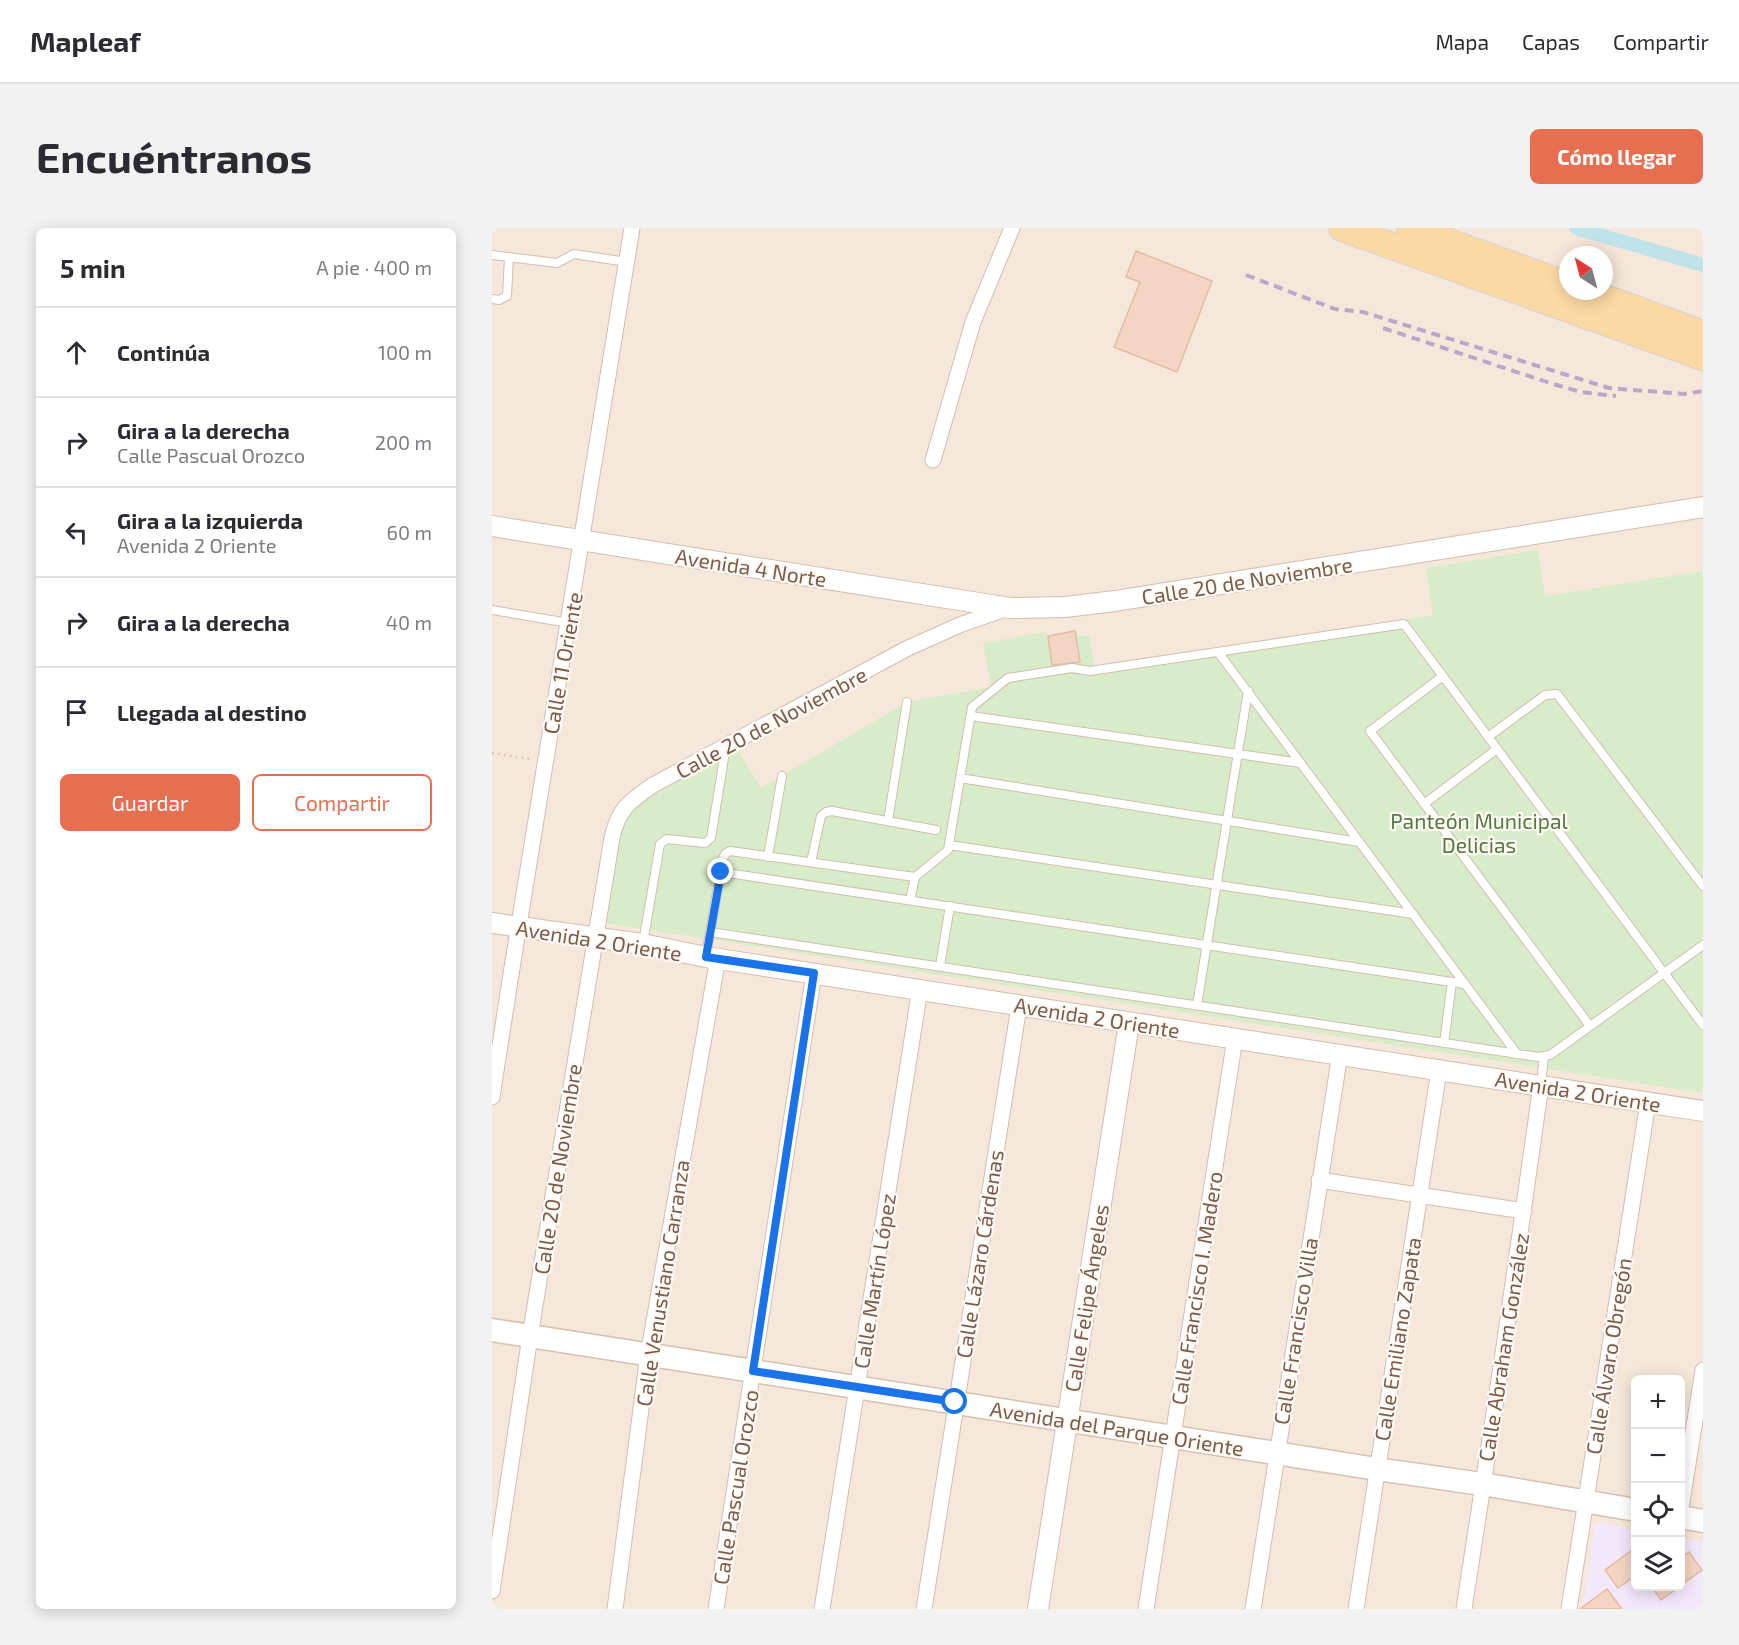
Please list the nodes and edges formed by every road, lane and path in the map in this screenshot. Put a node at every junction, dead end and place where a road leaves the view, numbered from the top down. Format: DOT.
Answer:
graph roads {
  1 [pos="632,228"];
  2 [pos="1012,228"];
  3 [pos="1342,228"];
  4 [pos="1410,228"];
  5 [pos="492,255"];
  6 [pos="509,257"];
  7 [pos="627,262"];
  8 [pos="1559,282"];
  9 [pos="492,299"];
  10 [pos="1610,300"];
  11 [pos="1703,334"];
  12 [pos="1703,357"];
  13 [pos="933,460"];
  14 [pos="1703,507"];
  15 [pos="492,526"];
  16 [pos="583,540"];
  17 [pos="1010,608"];
  18 [pos="492,610"];
  19 [pos="569,623"];
  20 [pos="1218,652"];
  21 [pos="1443,676"];
  22 [pos="1248,691"];
  23 [pos="907,702"];
  24 [pos="971,716"];
  25 [pos="1488,737"];
  26 [pos="726,746"];
  27 [pos="1497,748"];
  28 [pos="492,753"];
  29 [pos="1238,754"];
  30 [pos="546,762"];
  31 [pos="1301,763"];
  32 [pos="782,776"];
  33 [pos="960,778"];
  34 [pos="1424,804"];
  35 [pos="888,821"];
  36 [pos="1227,821"];
  37 [pos="936,830"];
  38 [pos="1359,842"];
  39 [pos="949,845"];
  40 [pos="768,857"];
  41 [pos="811,862"];
  42 [pos="721,872"];
  43 [pos="915,877"];
  44 [pos="1216,885"];
  45 [pos="1703,886"];
  46 [pos="910,900"];
  47 [pos="950,906"];
  48 [pos="1413,914"];
  49 [pos="492,923"];
  50 [pos="518,927"];
  51 [pos="710,932"];
  52 [pos="595,939"];
  53 [pos="642,944"];
  54 [pos="1207,945"];
  55 [pos="1703,945"];
  56 [pos="712,957"];
  57 [pos="940,966"];
  58 [pos="814,973"];
  59 [pos="1664,973"];
  60 [pos="1452,982"];
  61 [pos="1465,984"];
  62 [pos="920,989"];
  63 [pos="1018,1005"];
  64 [pos="1197,1005"];
  65 [pos="1129,1023"];
  66 [pos="1703,1025"];
  67 [pos="1590,1026"];
  68 [pos="1235,1038"];
  69 [pos="1444,1043"];
  70 [pos="1340,1054"];
  71 [pos="1517,1054"];
  72 [pos="1544,1056"];
  73 [pos="1439,1070"];
  74 [pos="1541,1085"];
  75 [pos="492,1097"];
  76 [pos="1647,1102"];
  77 [pos="1703,1111"];
  78 [pos="1319,1180"];
  79 [pos="1419,1196"];
  80 [pos="1524,1211"];
  81 [pos="492,1330"];
  82 [pos="530,1336"];
  83 [pos="648,1354"];
  84 [pos="1703,1370"];
  85 [pos="753,1371"];
  86 [pos="857,1388"];
  87 [pos="955,1402"];
  88 [pos="1068,1421"];
  89 [pos="1173,1437"];
  90 [pos="1276,1454"];
  91 [pos="1377,1469"];
  92 [pos="1482,1484"];
  93 [pos="1685,1484"];
  94 [pos="1585,1502"];
  95 [pos="1631,1509"];
  96 [pos="1685,1517"];
  97 [pos="1703,1521"];
  98 [pos="492,1591"];
  99 [pos="615,1609"];
  100 [pos="716,1609"];
  101 [pos="822,1609"];
  102 [pos="924,1609"];
  103 [pos="1038,1609"];
  104 [pos="1146,1609"];
  105 [pos="1253,1609"];
  106 [pos="1356,1609"];
  107 [pos="1464,1609"];
  108 [pos="1569,1609"];
  1 -- 7 [label="street, Calle 11 Oriente"];
  2 -- 13 [label="street"];
  3 -- 12 [label="main road"];
  4 -- 8 [label="main road"];
  5 -- 6 [label="lane"];
  6 -- 7 [label="lane"];
  6 -- 9 [label="lane"];
  7 -- 16 [label="street, Calle 11 Oriente"];
  10 -- 11 [label="main road"];
  14 -- 17 [label="street, Calle 20 de Noviembre"];
  15 -- 16 [label="street, Avenida 4 Norte"];
  16 -- 17 [label="street, Avenida 4 Norte"];
  16 -- 19 [label="street, Calle 11 Oriente"];
  17 -- 26 [label="street, Calle 20 de Noviembre"];
  18 -- 19 [label="lane"];
  19 -- 30 [label="street, Calle 11 Oriente"];
  20 -- 21 [label="lane"];
  20 -- 22 [label="lane"];
  20 -- 24 [label="lane"];
  21 -- 25 [label="lane"];
  21 -- 34 [label="lane"];
  22 -- 29 [label="lane"];
  22 -- 31 [label="lane"];
  23 -- 35 [label="lane"];
  24 -- 29 [label="lane"];
  24 -- 33 [label="lane"];
  25 -- 27 [label="lane"];
  25 -- 45 [label="lane"];
  26 -- 52 [label="street, Calle 20 de Noviembre"];
  26 -- 53 [label="lane"];
  27 -- 34 [label="lane"];
  27 -- 59 [label="lane"];
  28 -- 30 [label="path"];
  29 -- 31 [label="lane"];
  29 -- 36 [label="lane"];
  30 -- 50 [label="street, Calle 11 Oriente"];
  31 -- 38 [label="lane"];
  32 -- 40 [label="lane"];
  33 -- 36 [label="lane"];
  33 -- 39 [label="lane"];
  34 -- 67 [label="lane"];
  35 -- 37 [label="lane"];
  35 -- 41 [label="lane"];
  36 -- 38 [label="lane"];
  36 -- 44 [label="lane"];
  38 -- 48 [label="lane"];
  39 -- 43 [label="lane"];
  39 -- 44 [label="lane"];
  40 -- 41 [label="lane"];
  40 -- 42 [label="lane"];
  41 -- 43 [label="lane"];
  42 -- 46 [label="lane"];
  42 -- 51 [label="lane"];
  43 -- 46 [label="lane"];
  44 -- 48 [label="lane"];
  44 -- 54 [label="lane"];
  46 -- 47 [label="lane"];
  47 -- 54 [label="lane"];
  47 -- 57 [label="lane"];
  48 -- 61 [label="lane"];
  49 -- 50 [label="street, Avenida 2 Oriente"];
  50 -- 52 [label="street, Avenida 2 Oriente"];
  50 -- 75 [label="street, Calle 11 Oriente"];
  51 -- 56 [label="lane"];
  51 -- 57 [label="lane"];
  52 -- 53 [label="street, Avenida 2 Oriente"];
  52 -- 82 [label="street, Calle 20 de Noviembre"];
  53 -- 56 [label="street, Avenida 2 Oriente"];
  54 -- 60 [label="lane"];
  54 -- 64 [label="lane"];
  55 -- 59 [label="lane"];
  56 -- 58 [label="street, Avenida 2 Oriente"];
  56 -- 83 [label="street, Calle Venustiano Carranza"];
  57 -- 64 [label="lane"];
  58 -- 62 [label="street, Avenida 2 Oriente"];
  58 -- 85 [label="street, Calle Pascual Orozco"];
  59 -- 66 [label="lane"];
  59 -- 67 [label="lane"];
  60 -- 61 [label="lane"];
  60 -- 69 [label="lane"];
  61 -- 71 [label="lane"];
  62 -- 63 [label="street, Avenida 2 Oriente"];
  62 -- 86 [label="street, Calle Martín López"];
  63 -- 65 [label="street, Avenida 2 Oriente"];
  63 -- 87 [label="street, Calle Lázaro Cárdenas"];
  64 -- 69 [label="lane"];
  65 -- 68 [label="street, Avenida 2 Oriente"];
  65 -- 88 [label="street, Calle Felipe Ángeles"];
  67 -- 72 [label="lane"];
  68 -- 70 [label="street, Avenida 2 Oriente"];
  68 -- 89 [label="street, Calle Francisco I. Madero"];
  69 -- 71 [label="lane"];
  70 -- 73 [label="street, Avenida 2 Oriente"];
  70 -- 78 [label="street, Calle Francisco Villa"];
  71 -- 72 [label="lane"];
  72 -- 74 [label="lane"];
  73 -- 74 [label="street, Avenida 2 Oriente"];
  73 -- 79 [label="street, Calle Emiliano Zapata"];
  74 -- 76 [label="street, Avenida 2 Oriente"];
  74 -- 80 [label="street, Calle Abraham González"];
  76 -- 77 [label="street, Avenida 2 Oriente"];
  76 -- 94 [label="street, Calle Álvaro Obregón"];
  78 -- 79 [label="street"];
  78 -- 90 [label="street, Calle Francisco Villa"];
  79 -- 80 [label="street"];
  79 -- 91 [label="street, Calle Emiliano Zapata"];
  80 -- 92 [label="street, Calle Abraham González"];
  81 -- 82 [label="main road, Avenida del Parque Oriente"];
  82 -- 83 [label="main road, Avenida del Parque Oriente"];
  82 -- 98 [label="street, Calle 20 de Noviembre"];
  83 -- 85 [label="main road, Avenida del Parque Oriente"];
  83 -- 99 [label="street, Calle Venustiano Carranza"];
  84 -- 93 [label="street"];
  85 -- 86 [label="main road, Avenida del Parque Oriente"];
  85 -- 100 [label="street, Calle Pascual Orozco"];
  86 -- 87 [label="main road, Avenida del Parque Oriente"];
  86 -- 101 [label="street, Calle Martín López"];
  87 -- 88 [label="main road, Avenida del Parque Oriente"];
  87 -- 102 [label="street, Calle Lázaro Cárdenas"];
  88 -- 89 [label="main road, Avenida del Parque Oriente"];
  88 -- 103 [label="street, Calle Felipe Ángeles"];
  89 -- 90 [label="main road, Avenida del Parque Oriente"];
  89 -- 104 [label="street, Calle Francisco I. Madero"];
  90 -- 91 [label="main road, Avenida del Parque Oriente"];
  90 -- 105 [label="street, Calle Francisco Villa"];
  91 -- 92 [label="main road, Avenida del Parque Oriente"];
  91 -- 106 [label="street, Calle Emiliano Zapata"];
  92 -- 94 [label="main road, Avenida del Parque Oriente"];
  92 -- 107 [label="street, Calle Abraham González"];
  94 -- 95 [label="main road, Avenida del Parque Oriente"];
  94 -- 108 [label="street, Calle Álvaro Obregón"];
  96 -- 97 [label="main road"];
}
